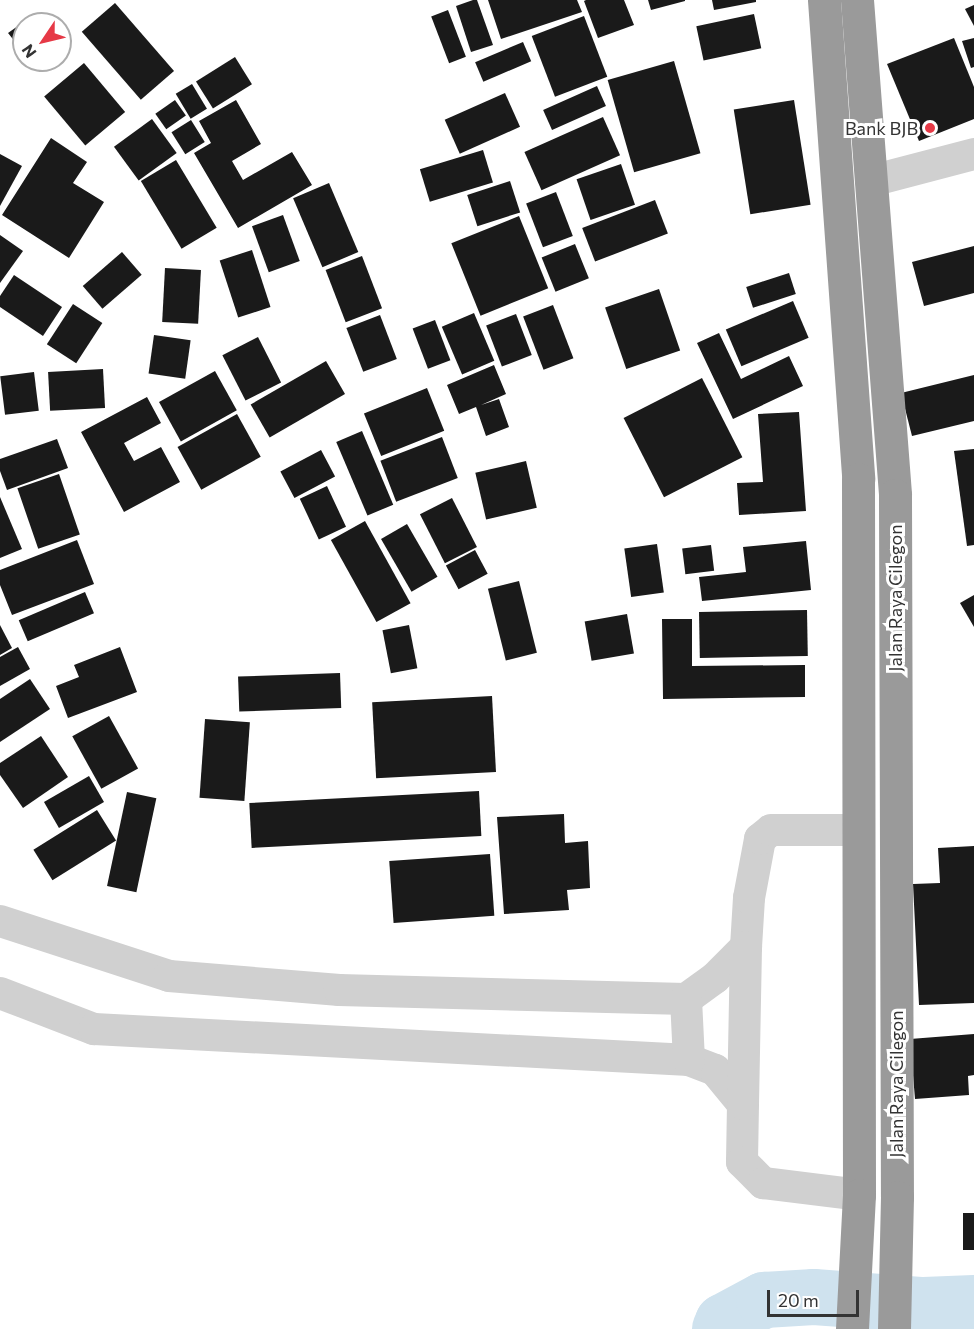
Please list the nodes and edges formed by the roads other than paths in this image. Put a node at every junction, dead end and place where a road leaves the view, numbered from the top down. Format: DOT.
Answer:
graph roads {
  1 [pos="824,0"];
  2 [pos="857,0"];
  3 [pos="974,154"];
  4 [pos="871,181"];
  5 [pos="858,830"];
  6 [pos="0,921"];
  7 [pos="746,947"];
  8 [pos="0,993"];
  9 [pos="686,999"];
  10 [pos="689,1060"];
  11 [pos="743,1104"];
  12 [pos="859,1195"];
  13 [pos="852,1326"];
  14 [pos="895,1326"];
  1 -- 5 [label="highway, Jalan Raya Cilegon"];
  2 -- 4 [label="highway, Jalan Raya Cilegon"];
  3 -- 4 [label="street"];
  4 -- 14 [label="highway, Jalan Raya Cilegon"];
  5 -- 7 [label="street"];
  5 -- 12 [label="highway, Jalan Raya Cilegon"];
  6 -- 9 [label="street"];
  7 -- 9 [label="street"];
  7 -- 11 [label="street"];
  8 -- 10 [label="street"];
  9 -- 10 [label="street"];
  10 -- 11 [label="street"];
  11 -- 12 [label="street"];
  12 -- 13 [label="highway, Jalan Raya Cilegon"];
}
